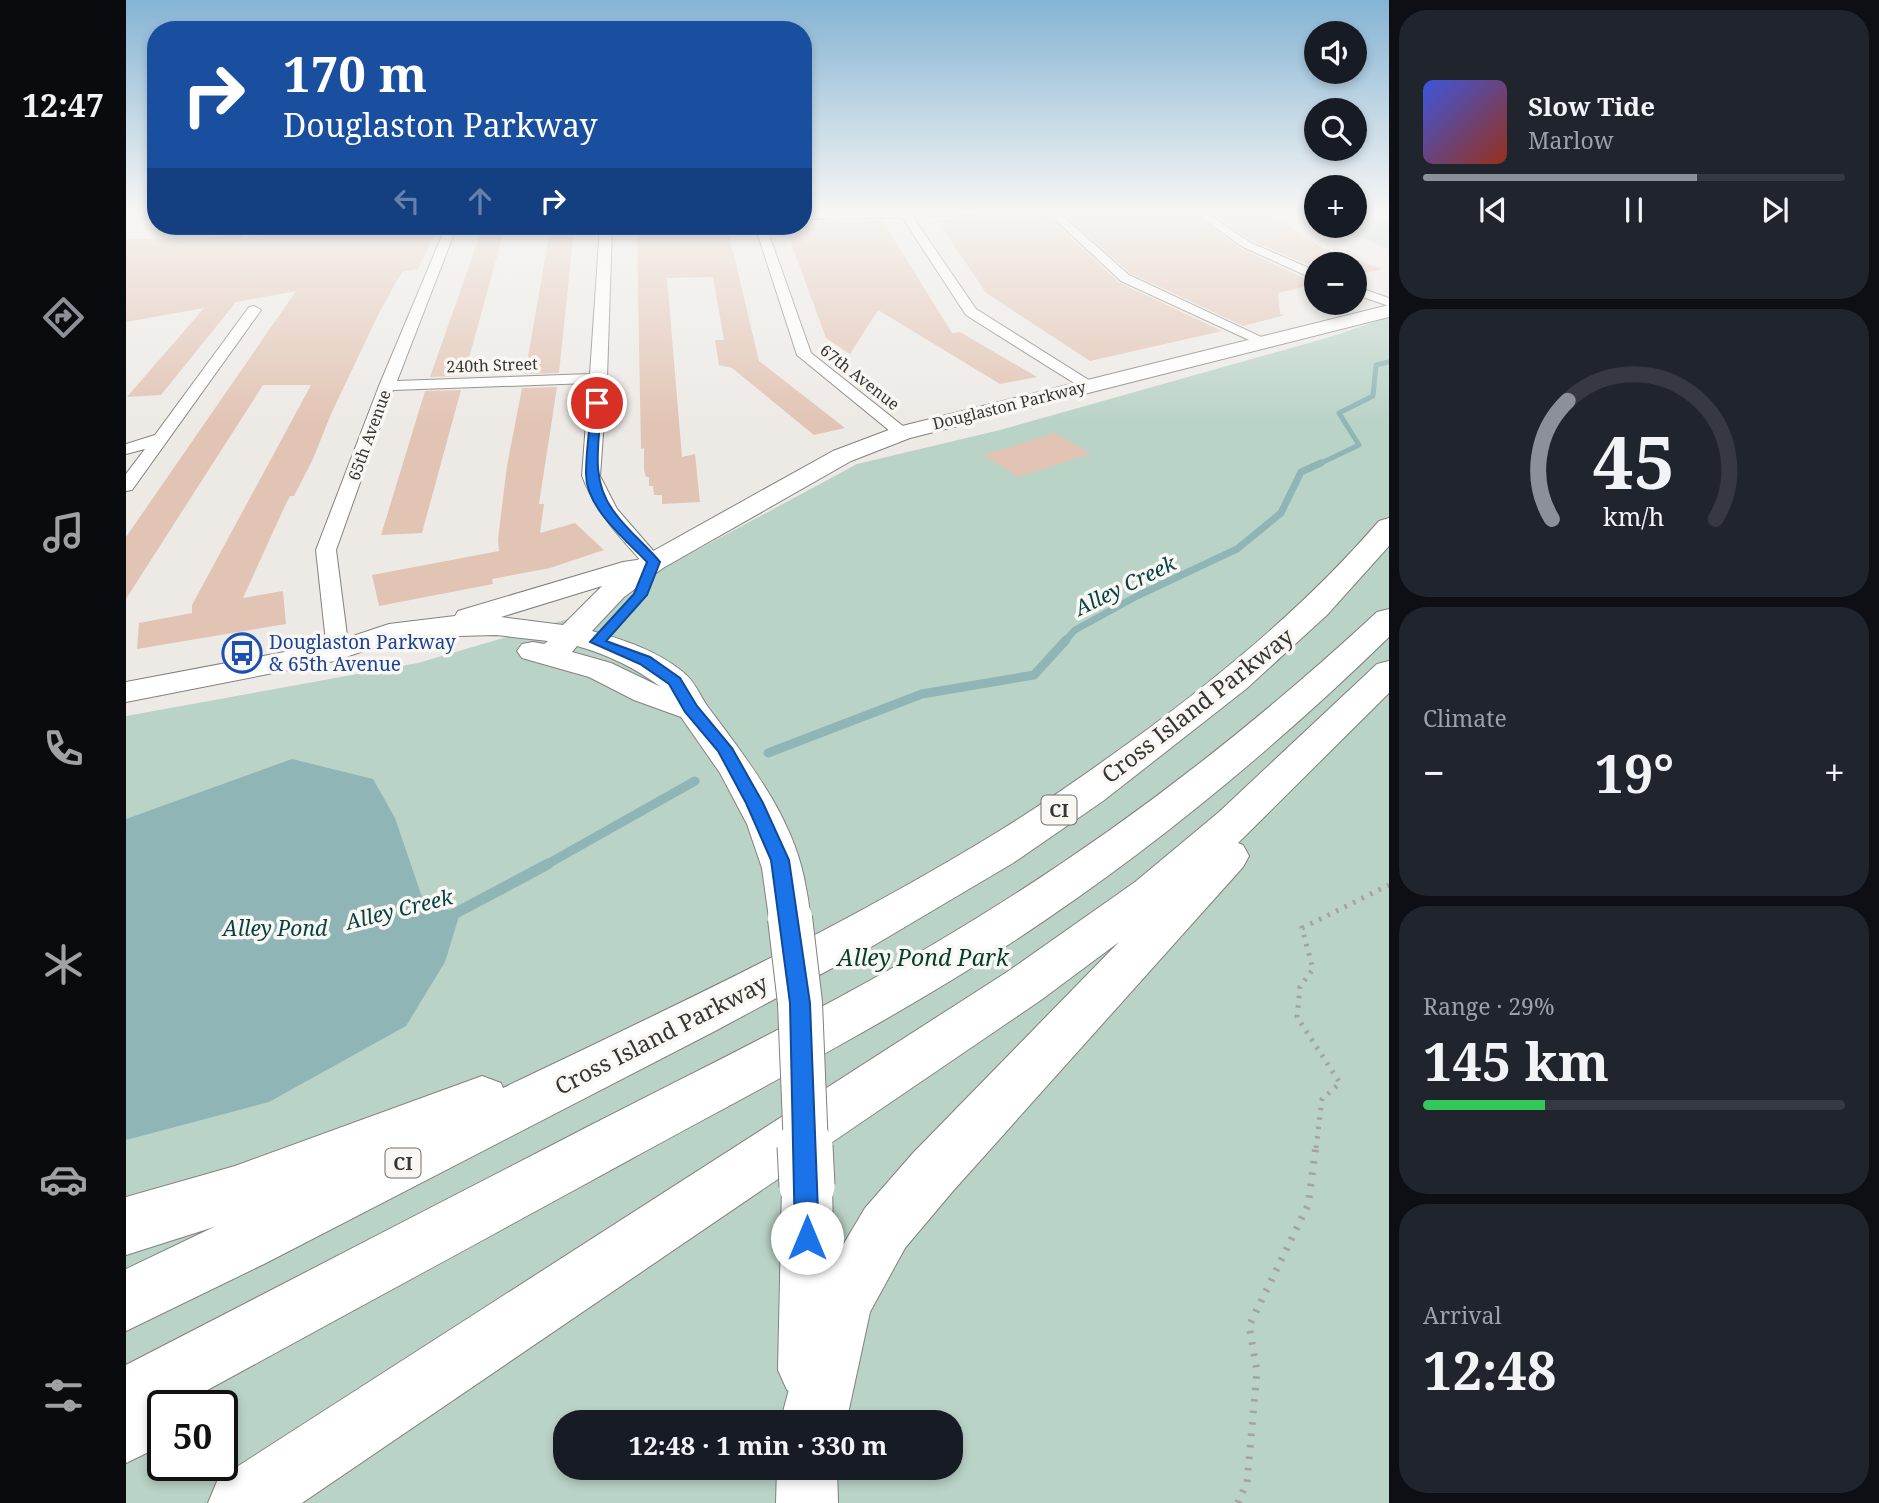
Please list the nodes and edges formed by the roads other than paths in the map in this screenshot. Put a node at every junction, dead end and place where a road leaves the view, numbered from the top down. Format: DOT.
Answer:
graph roads {
  1 [pos="429,282"];
  2 [pos="603,282"];
  3 [pos="779,282"];
  4 [pos="951,282"];
  5 [pos="1134,282"];
  6 [pos="1367,294"];
  7 [pos="1389,302"];
  8 [pos="254,310"];
  9 [pos="1389,311"];
  10 [pos="1265,342"];
  11 [pos="599,378"];
  12 [pos="1087,385"];
  13 [pos="387,386"];
  14 [pos="902,433"];
  15 [pos="162,438"];
  16 [pos="126,449"];
  17 [pos="126,486"];
  18 [pos="1389,527"];
  19 [pos="653,562"];
  20 [pos="1389,619"];
  21 [pos="434,628"];
  22 [pos="574,648"];
  23 [pos="338,651"];
  24 [pos="1389,672"];
  25 [pos="1389,678"];
  26 [pos="126,692"];
  27 [pos="681,1026"];
  28 [pos="724,1084"];
  29 [pos="126,1226"];
  30 [pos="126,1301"];
  31 [pos="195,1390"];
  32 [pos="126,1400"];
  33 [pos="807,1410"];
  34 [pos="816,1410"];
  35 [pos="147,1418"];
  36 [pos="126,1430"];
  37 [pos="807,1480"];
  38 [pos="242,1503"];
  39 [pos="807,1503"];
  1 -- 13 [label="street, 65th Avenue"];
  2 -- 11 [label="street"];
  3 -- 14 [label="street, 67th Avenue"];
  4 -- 12 [label="street"];
  5 -- 10 [label="street"];
  6 -- 7 [label="street"];
  8 -- 15 [label="street"];
  9 -- 10 [label="main road, Douglaston Parkway"];
  10 -- 12 [label="main road, Douglaston Parkway"];
  11 -- 13 [label="street, 240th Street"];
  11 -- 19 [label="street"];
  12 -- 14 [label="main road, Douglaston Parkway"];
  13 -- 23 [label="street, 65th Avenue"];
  14 -- 19 [label="main road, Douglaston Parkway"];
  15 -- 16 [label="street"];
  15 -- 17 [label="street"];
  18 -- 27 [label="highway, Cross Island Parkway / CI"];
  19 -- 21 [label="main road, Douglaston Parkway"];
  19 -- 22 [label="main road"];
  20 -- 28 [label="highway"];
  21 -- 22 [label="main road, Douglaston Parkway"];
  21 -- 23 [label="main road, Douglaston Parkway"];
  22 -- 23 [label="main road, Douglaston Parkway"];
  22 -- 33 [label="main road, bridge"];
  23 -- 26 [label="main road, Douglaston Parkway"];
  24 -- 38 [label="highway"];
  25 -- 34 [label="highway"];
  27 -- 29 [label="highway"];
  27 -- 30 [label="highway, Cross Island Parkway / CI"];
  28 -- 31 [label="highway"];
  28 -- 32 [label="highway"];
  35 -- 36 [label="highway"];
  37 -- 39 [label="main road"];
}
